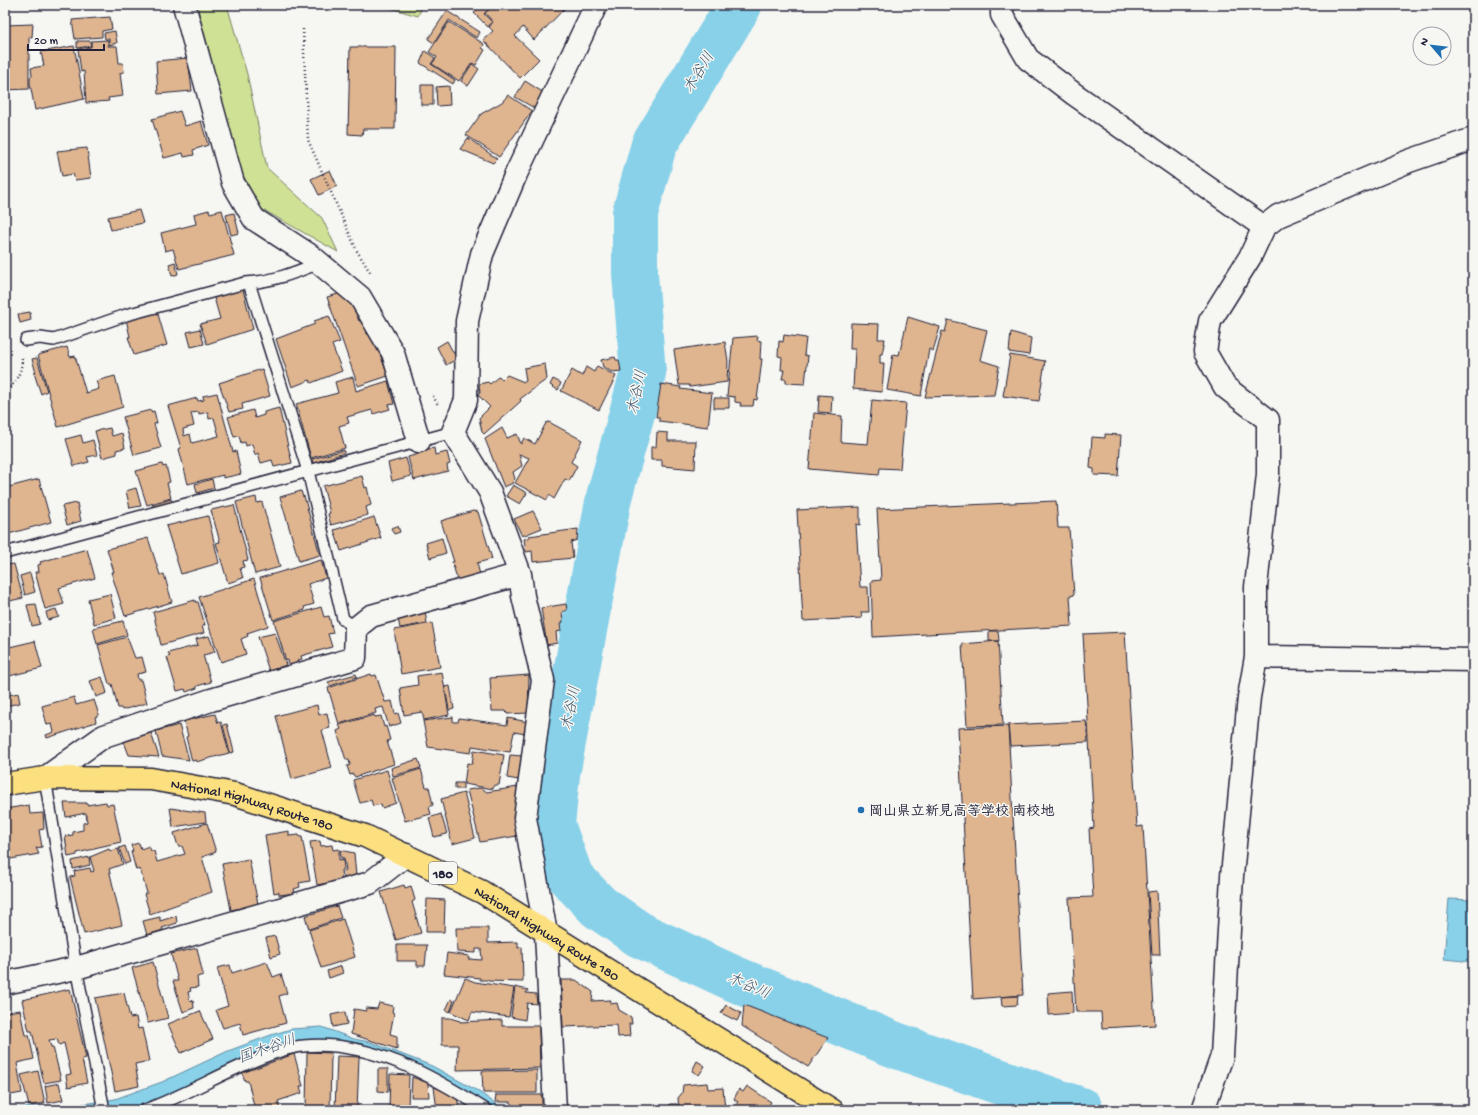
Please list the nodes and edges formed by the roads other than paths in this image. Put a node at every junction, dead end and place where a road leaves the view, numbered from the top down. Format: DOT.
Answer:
graph roads {
  1 [pos="184,5"];
  2 [pos="596,5"];
  3 [pos="1002,5"];
  4 [pos="1473,139"];
  5 [pos="1264,227"];
  6 [pos="319,263"];
  7 [pos="249,283"];
  8 [pos="26,340"];
  9 [pos="454,432"];
  10 [pos="419,441"];
  11 [pos="308,471"];
  12 [pos="5,553"];
  13 [pos="520,574"];
  14 [pos="356,628"];
  15 [pos="1256,657"];
  16 [pos="1473,660"];
  17 [pos="45,778"];
  18 [pos="6,780"];
  19 [pos="406,855"];
  20 [pos="546,933"];
  21 [pos="76,968"];
  22 [pos="5,983"];
  23 [pos="104,1110"];
  24 [pos="145,1110"];
  25 [pos="486,1110"];
  26 [pos="555,1110"];
  27 [pos="832,1110"];
  28 [pos="1203,1110"];
  1 -- 6 [label="street"];
  2 -- 9 [label="street"];
  3 -- 5 [label="street"];
  4 -- 5 [label="street"];
  5 -- 15 [label="street"];
  6 -- 7 [label="lane"];
  6 -- 10 [label="street"];
  7 -- 8 [label="lane"];
  7 -- 11 [label="lane"];
  9 -- 10 [label="lane"];
  9 -- 13 [label="street"];
  10 -- 11 [label="lane"];
  11 -- 12 [label="lane"];
  11 -- 14 [label="lane"];
  13 -- 14 [label="street"];
  13 -- 20 [label="street"];
  14 -- 17 [label="street"];
  15 -- 16 [label="street"];
  15 -- 28 [label="street"];
  17 -- 18 [label="highway, National Highway Route 180 / 180"];
  17 -- 19 [label="highway, National Highway Route 180 / 180"];
  17 -- 21 [label="lane"];
  19 -- 20 [label="highway, National Highway Route 180 / 180"];
  19 -- 21 [label="street"];
  20 -- 26 [label="street"];
  20 -- 27 [label="highway, National Highway Route 180 / 180"];
  21 -- 22 [label="street"];
  21 -- 23 [label="lane"];
  24 -- 25 [label="lane"];
}
